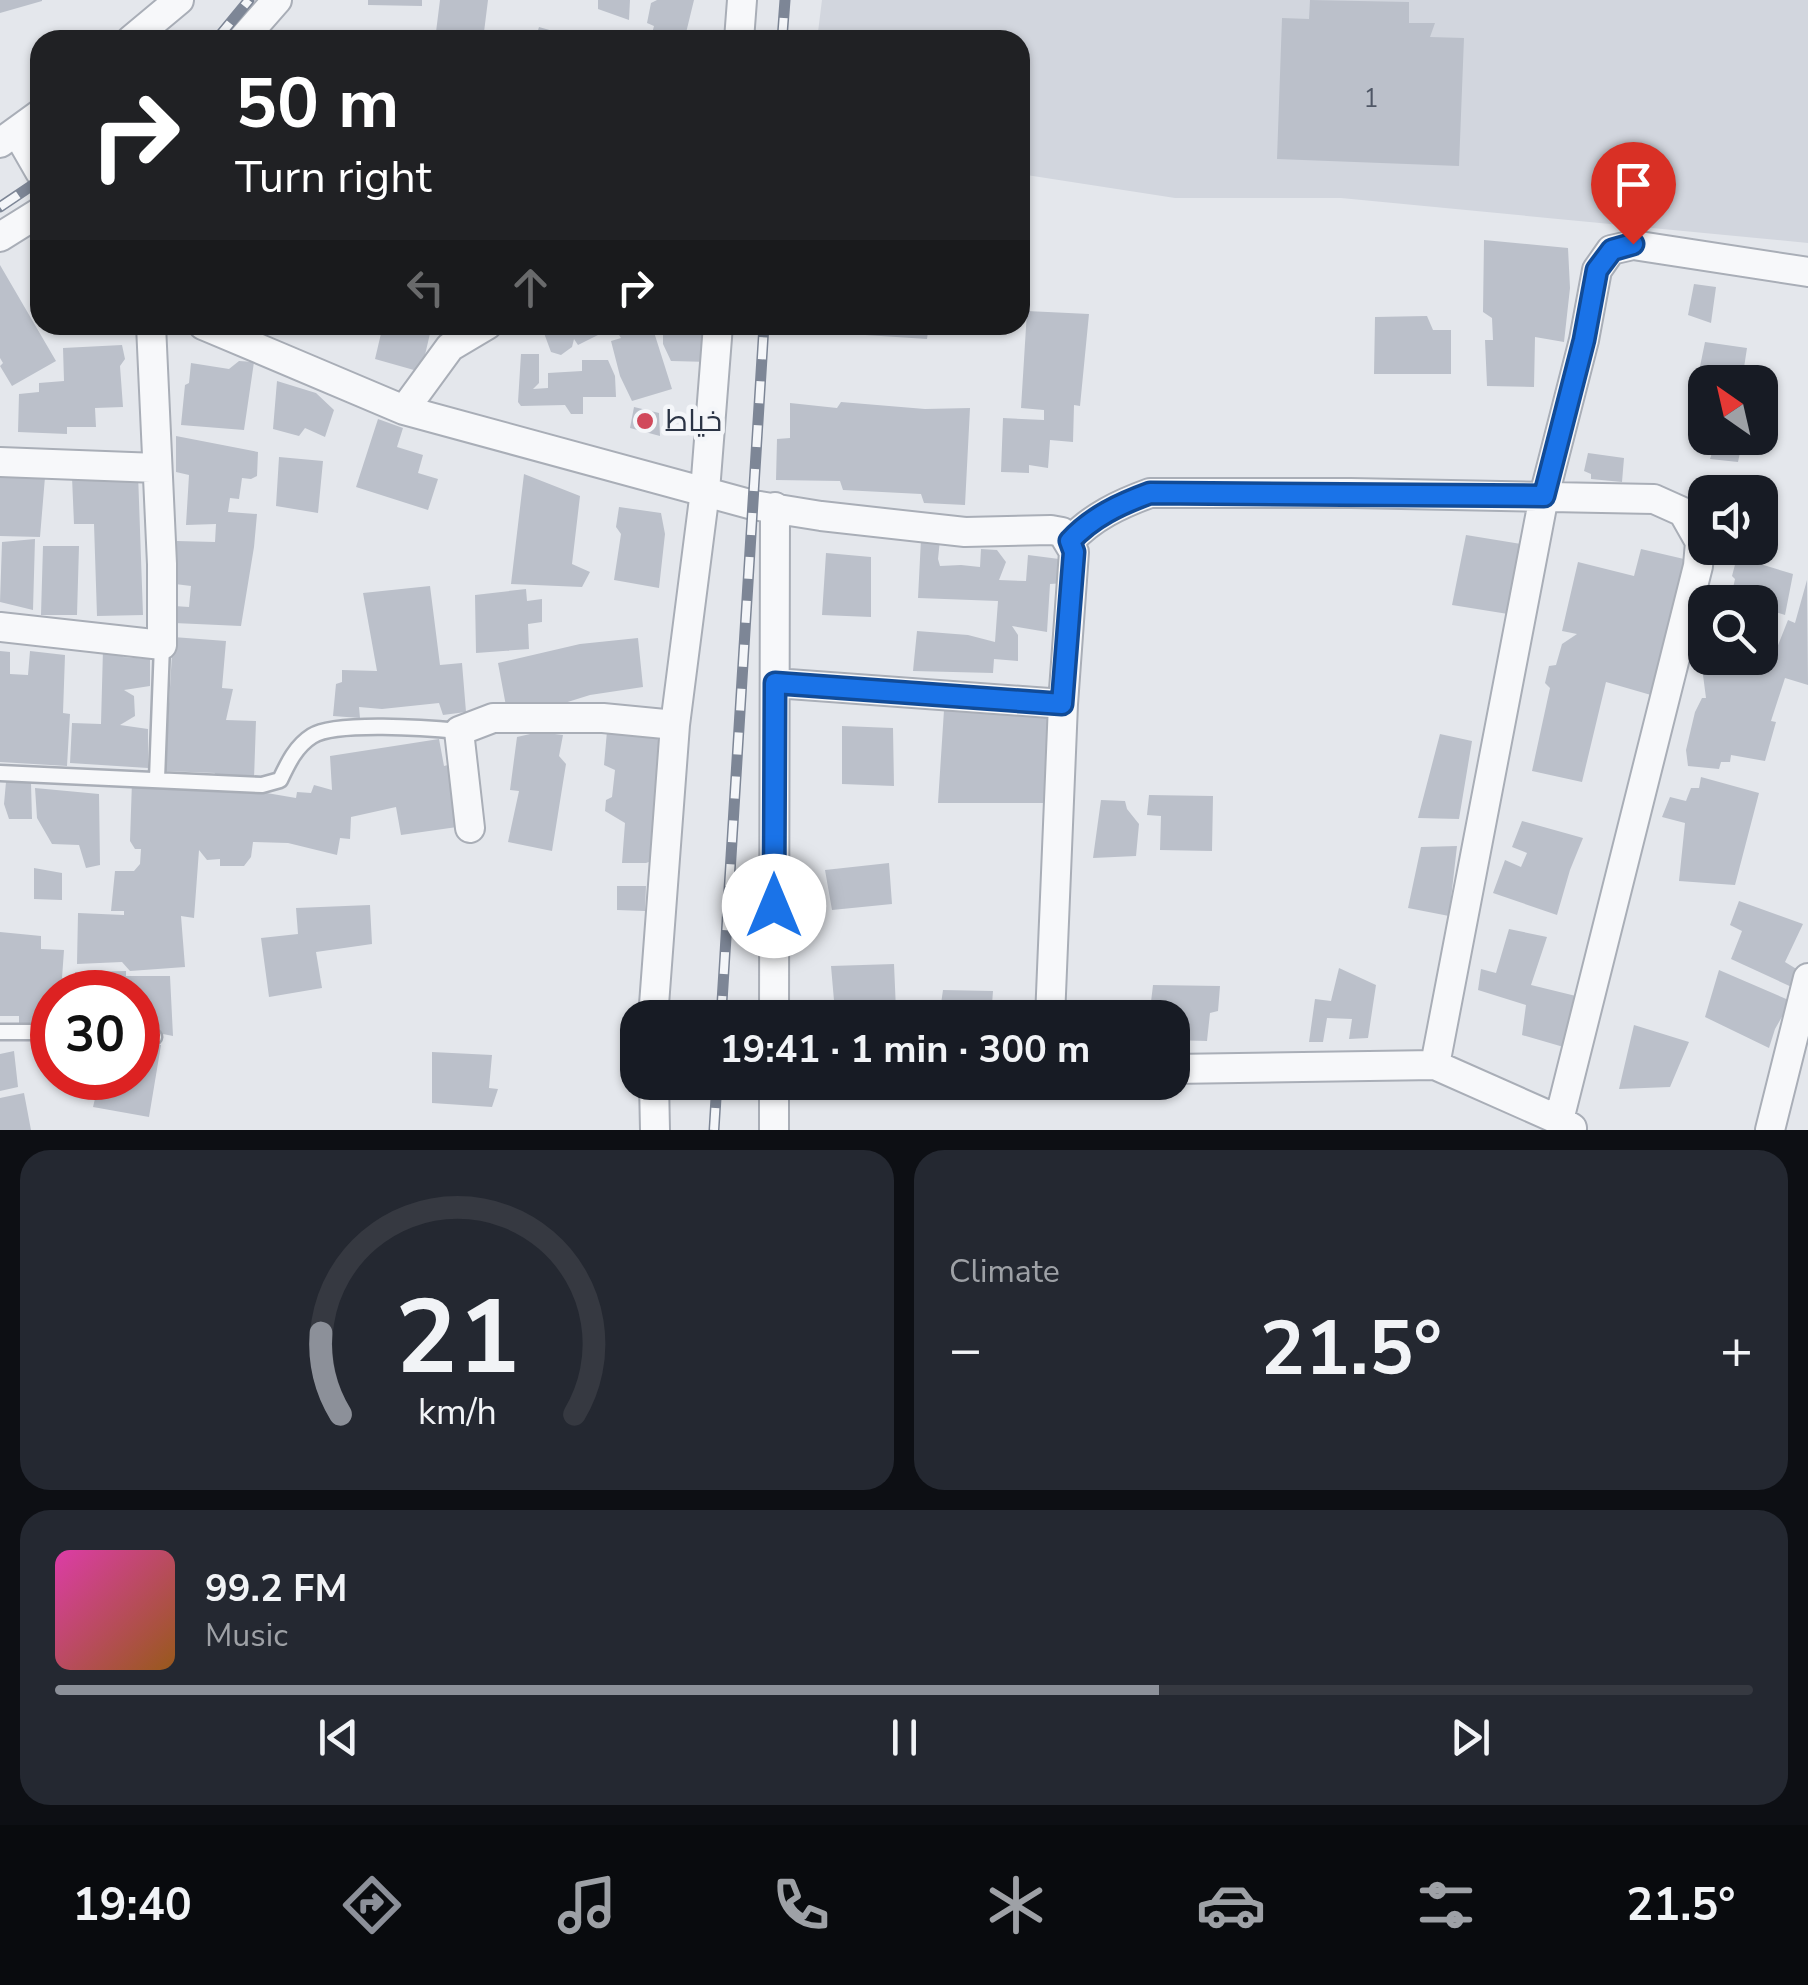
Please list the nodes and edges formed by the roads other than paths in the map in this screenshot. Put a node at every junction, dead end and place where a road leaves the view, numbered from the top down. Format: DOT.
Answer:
graph roads {
  1 [pos="179,0"];
  2 [pos="277,0"];
  3 [pos="742,0"];
  4 [pos="143,30"];
  5 [pos="251,30"];
  6 [pos="740,30"];
  7 [pos="30,122"];
  8 [pos="9,138"];
  9 [pos="30,161"];
  10 [pos="30,218"];
  11 [pos="0,237"];
  12 [pos="1808,272"];
  13 [pos="151,335"];
  14 [pos="227,335"];
  15 [pos="470,335"];
  16 [pos="717,335"];
  17 [pos="404,410"];
  18 [pos="0,462"];
  19 [pos="157,468"];
  20 [pos="705,492"];
  21 [pos="1544,496"];
  22 [pos="775,508"];
  23 [pos="1070,541"];
  24 [pos="0,628"];
  25 [pos="162,645"];
  26 [pos="775,683"];
  27 [pos="1062,704"];
  28 [pos="676,725"];
  29 [pos="459,730"];
  30 [pos="0,773"];
  31 [pos="158,779"];
  32 [pos="470,828"];
  33 [pos="1808,978"];
  34 [pos="655,1000"];
  35 [pos="774,1000"];
  36 [pos="1051,1000"];
  37 [pos="0,1032"];
  38 [pos="30,1032"];
  39 [pos="1435,1064"];
  40 [pos="1190,1069"];
  41 [pos="654,1100"];
  42 [pos="774,1100"];
  43 [pos="1567,1125"];
  44 [pos="655,1130"];
  45 [pos="774,1130"];
  46 [pos="1770,1130"];
  1 -- 4 [label="street"];
  2 -- 5 [label="street"];
  3 -- 6 [label="street"];
  7 -- 8 [label="street"];
  8 -- 9 [label="street"];
  10 -- 11 [label="street"];
  12 -- 21 [label="street"];
  13 -- 19 [label="street"];
  14 -- 17 [label="street"];
  15 -- 17 [label="street"];
  16 -- 20 [label="street"];
  17 -- 20 [label="street"];
  18 -- 19 [label="street"];
  19 -- 25 [label="street"];
  20 -- 22 [label="street"];
  20 -- 28 [label="street"];
  21 -- 23 [label="street"];
  21 -- 39 [label="street"];
  21 -- 43 [label="street"];
  22 -- 23 [label="street"];
  22 -- 26 [label="street"];
  23 -- 27 [label="street"];
  24 -- 25 [label="street"];
  25 -- 31 [label="lane"];
  26 -- 27 [label="street"];
  26 -- 35 [label="street"];
  27 -- 36 [label="street"];
  28 -- 29 [label="street"];
  28 -- 34 [label="street"];
  29 -- 31 [label="lane"];
  29 -- 32 [label="street"];
  30 -- 31 [label="lane"];
  33 -- 46 [label="street"];
  37 -- 38 [label="lane"];
  39 -- 40 [label="street"];
  39 -- 43 [label="street"];
  41 -- 44 [label="street"];
  42 -- 45 [label="street"];
}
